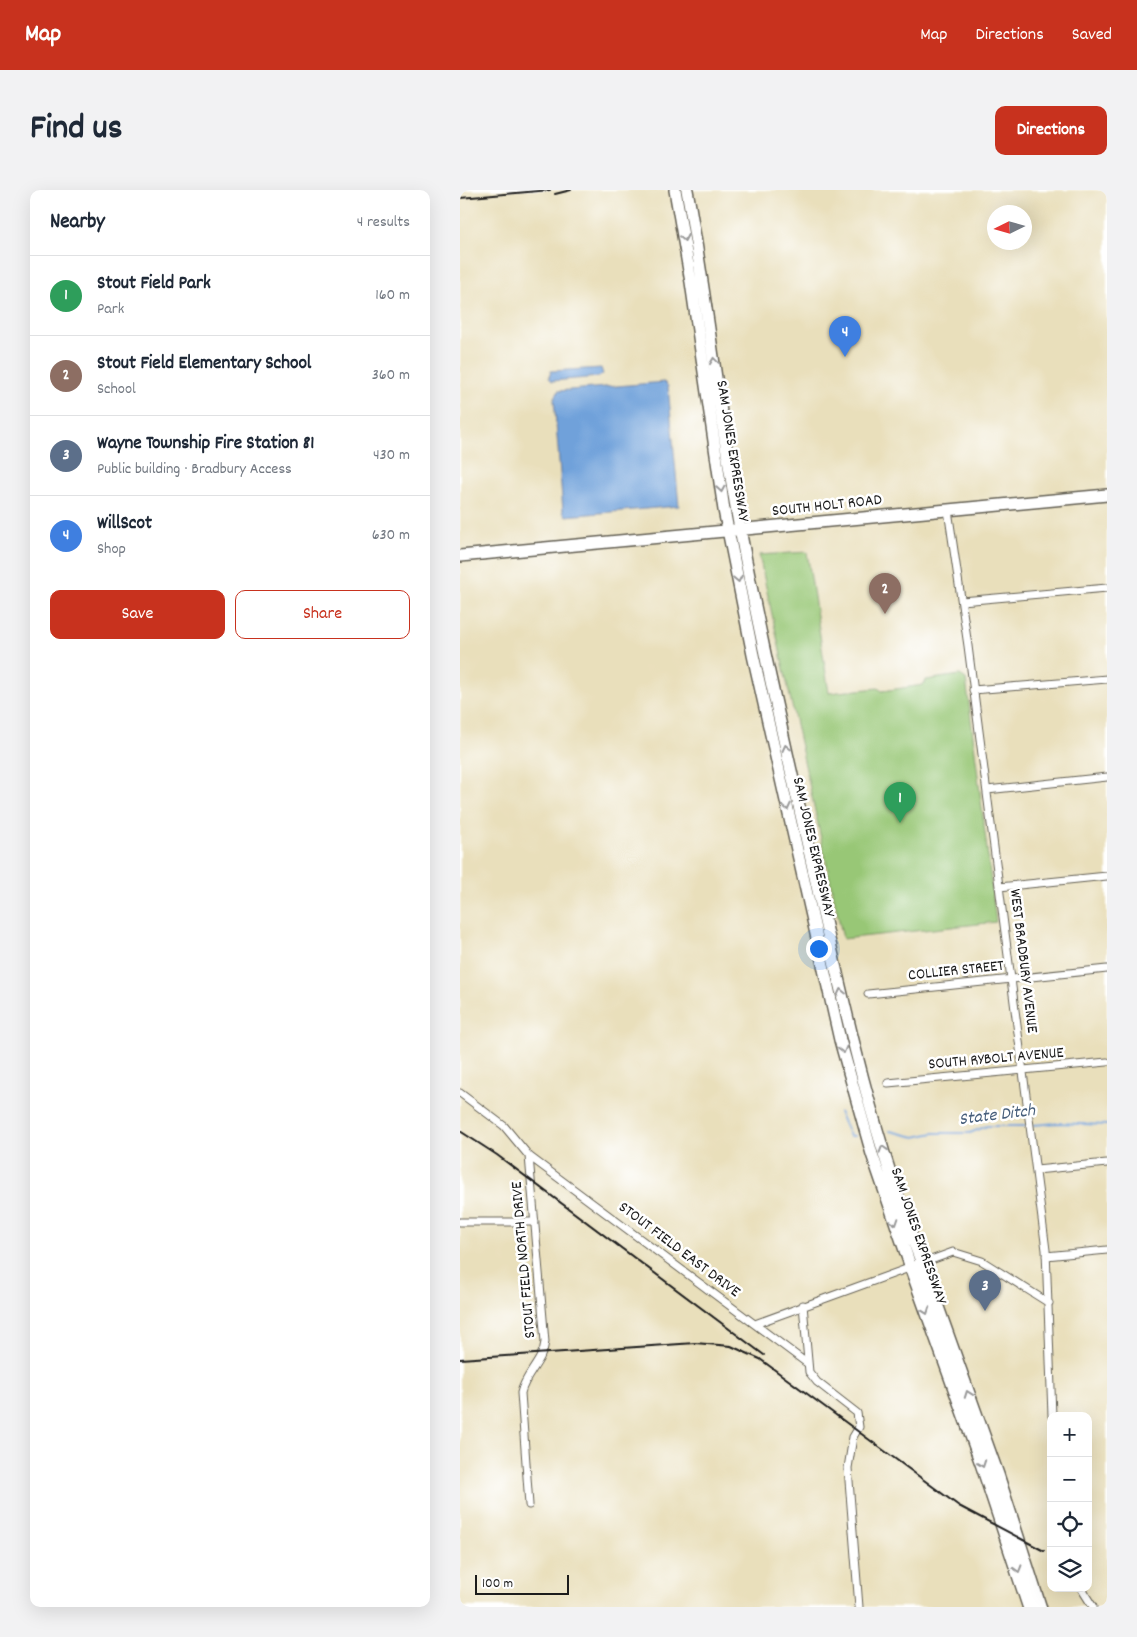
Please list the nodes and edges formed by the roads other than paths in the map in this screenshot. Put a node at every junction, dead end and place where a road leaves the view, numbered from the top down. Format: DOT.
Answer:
graph roads {
  1 [pos="675,190"];
  2 [pos="687,190"];
  3 [pos="1107,495"];
  4 [pos="948,510"];
  5 [pos="740,530"];
  6 [pos="728,532"];
  7 [pos="460,556"];
  8 [pos="1107,588"];
  9 [pos="962,601"];
  10 [pos="1107,678"];
  11 [pos="973,690"];
  12 [pos="1107,777"];
  13 [pos="987,790"];
  14 [pos="1107,876"];
  15 [pos="999,887"];
  16 [pos="1107,969"];
  17 [pos="1011,979"];
  18 [pos="868,994"];
  19 [pos="1107,1062"];
  20 [pos="1023,1070"];
  21 [pos="888,1083"];
  22 [pos="460,1093"];
  23 [pos="529,1156"];
  24 [pos="1107,1163"];
  25 [pos="1036,1170"];
  26 [pos="460,1222"];
  27 [pos="535,1222"];
  28 [pos="1107,1250"];
  29 [pos="1046,1256"];
  30 [pos="915,1264"];
  31 [pos="1049,1304"];
  32 [pos="803,1305"];
  33 [pos="755,1324"];
  34 [pos="808,1364"];
  35 [pos="1052,1412"];
  36 [pos="530,1505"];
  37 [pos="1028,1564"];
  38 [pos="1084,1592"];
  39 [pos="859,1607"];
  40 [pos="1029,1607"];
  41 [pos="1040,1607"];
  42 [pos="1047,1607"];
  43 [pos="1094,1607"];
  1 -- 6 [label="main road, SAM JONES EXPRESSWAY, one-way"];
  5 -- 2 [label="main road, SAM JONES EXPRESSWAY, one-way"];
  3 -- 4 [label="main road, SOUTH HOLT ROAD"];
  4 -- 5 [label="main road, SOUTH HOLT ROAD"];
  4 -- 9 [label="street, WEST BRADBURY AVENUE"];
  5 -- 6 [label="main road, SOUTH HOLT ROAD"];
  30 -- 5 [label="main road, SAM JONES EXPRESSWAY, one-way"];
  6 -- 7 [label="main road, SOUTH HOLT ROAD"];
  6 -- 30 [label="main road, SAM JONES EXPRESSWAY, one-way"];
  8 -- 9 [label="street"];
  9 -- 11 [label="street, WEST BRADBURY AVENUE"];
  10 -- 11 [label="street"];
  11 -- 13 [label="street, WEST BRADBURY AVENUE"];
  12 -- 13 [label="street"];
  13 -- 15 [label="street, WEST BRADBURY AVENUE"];
  14 -- 15 [label="street"];
  15 -- 17 [label="street, WEST BRADBURY AVENUE"];
  16 -- 17 [label="street, COLLIER STREET"];
  17 -- 18 [label="street, COLLIER STREET"];
  17 -- 20 [label="street, WEST BRADBURY AVENUE"];
  19 -- 20 [label="street, SOUTH RYBOLT AVENUE"];
  20 -- 21 [label="street, SOUTH RYBOLT AVENUE"];
  20 -- 25 [label="street, WEST BRADBURY AVENUE"];
  22 -- 23 [label="street, STOUT FIELD EAST DRIVE"];
  23 -- 27 [label="street, STOUT FIELD NORTH DRIVE"];
  23 -- 33 [label="street, STOUT FIELD EAST DRIVE"];
  24 -- 25 [label="street"];
  25 -- 29 [label="street, WEST BRADBURY AVENUE"];
  26 -- 27 [label="street"];
  27 -- 36 [label="street, STOUT FIELD NORTH DRIVE"];
  28 -- 29 [label="street"];
  29 -- 31 [label="street, WEST BRADBURY AVENUE"];
  30 -- 31 [label="street"];
  30 -- 32 [label="street"];
  37 -- 30 [label="highway, SAM JONES EXPRESSWAY, one-way"];
  30 -- 40 [label="highway, SAM JONES EXPRESSWAY, one-way"];
  31 -- 35 [label="street, WEST BRADBURY AVENUE"];
  32 -- 33 [label="street"];
  32 -- 34 [label="street"];
  33 -- 34 [label="street, STOUT FIELD EAST DRIVE"];
  34 -- 39 [label="street"];
  37 -- 41 [label="highway, SAM JONES EXPRESSWAY"];
  37 -- 42 [label="highway"];
  38 -- 43 [label="street"];
}
